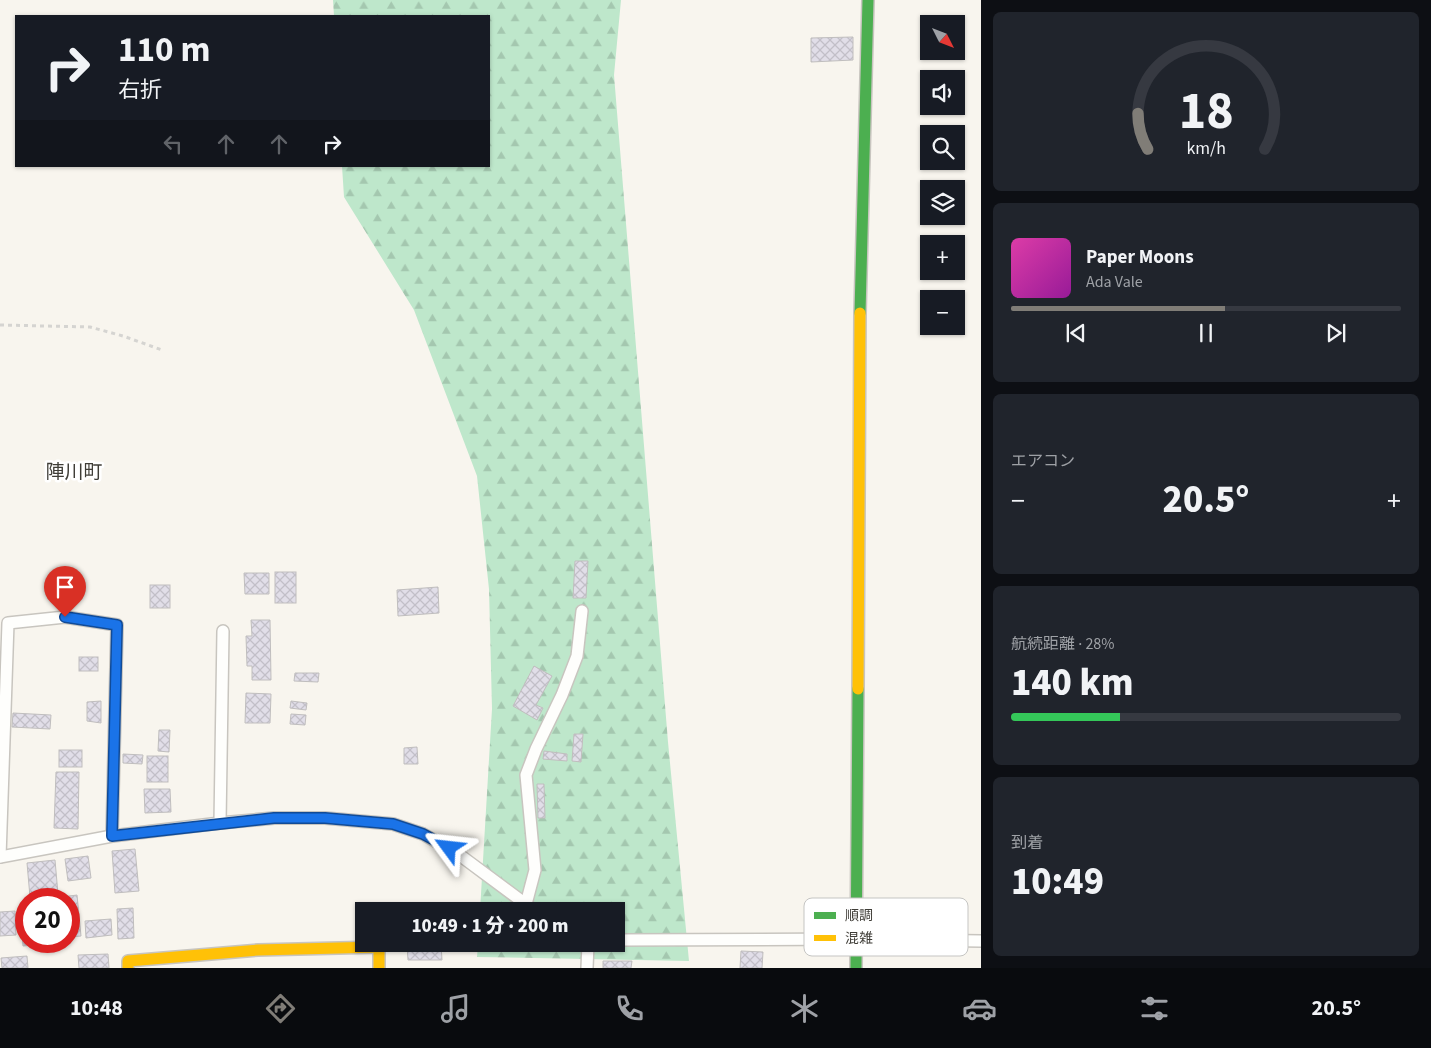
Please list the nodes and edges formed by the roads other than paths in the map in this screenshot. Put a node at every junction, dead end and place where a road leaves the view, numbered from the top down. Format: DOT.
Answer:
graph roads {
  1 [pos="868,0"];
  2 [pos="582,611"];
  3 [pos="223,631"];
  4 [pos="2,714"];
  5 [pos="220,823"];
  6 [pos="112,836"];
  7 [pos="0,857"];
  8 [pos="857,898"];
  9 [pos="523,902"];
  10 [pos="532,902"];
  11 [pos="804,939"];
  12 [pos="625,940"];
  13 [pos="968,941"];
  14 [pos="981,941"];
  15 [pos="588,952"];
  16 [pos="128,968"];
  17 [pos="379,968"];
  18 [pos="587,968"];
  1 -- 8 [label="street"];
  2 -- 10 [label="lane"];
  3 -- 5 [label="lane"];
  4 -- 6 [label="lane"];
  4 -- 7 [label="lane"];
  5 -- 6 [label="lane"];
  5 -- 9 [label="lane"];
  6 -- 7 [label="lane"];
  11 -- 12 [label="lane"];
  13 -- 14 [label="lane"];
  15 -- 18 [label="lane"];
  16 -- 17 [label="street"];
}
